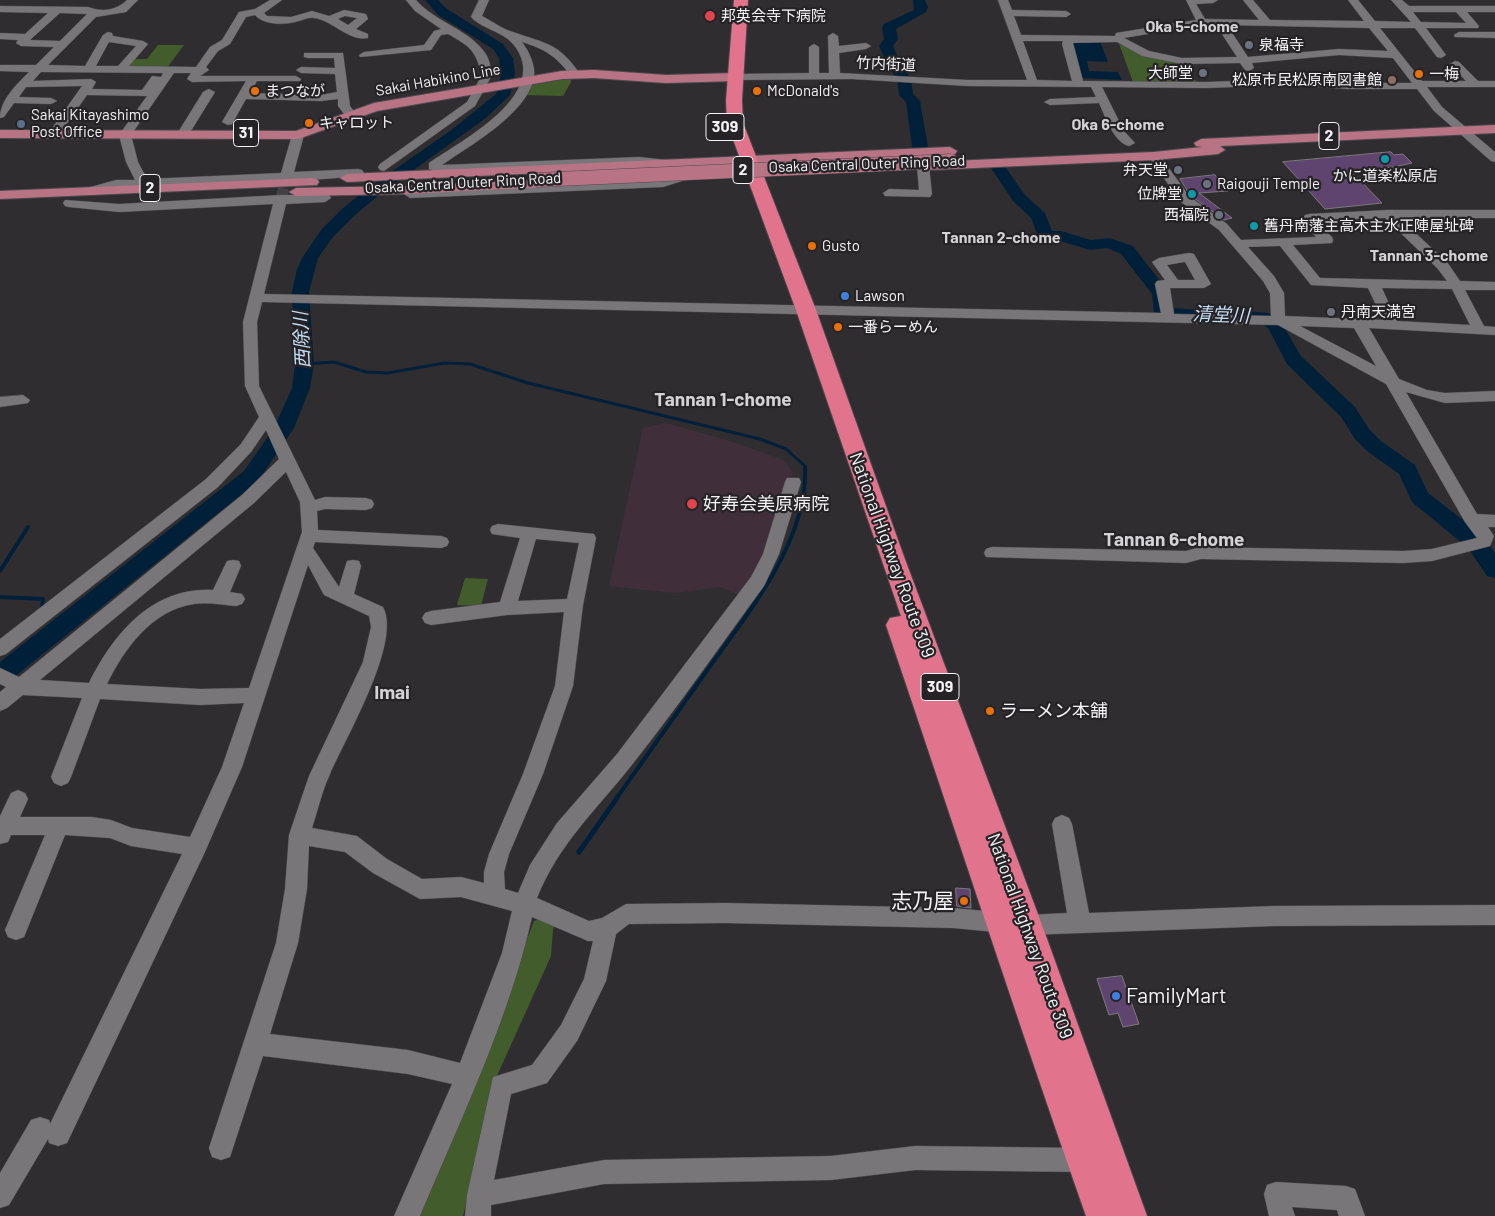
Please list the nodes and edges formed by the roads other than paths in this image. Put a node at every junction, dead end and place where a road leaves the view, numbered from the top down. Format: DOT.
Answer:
graph roads {
  1 [pos="132,0"];
  2 [pos="277,0"];
  3 [pos="411,0"];
  4 [pos="484,0"];
  5 [pos="732,0"];
  6 [pos="741,0"];
  7 [pos="1003,0"];
  8 [pos="1058,0"];
  9 [pos="1214,0"];
  10 [pos="1248,0"];
  11 [pos="1353,0"];
  12 [pos="1396,0"];
  13 [pos="0,8"];
  14 [pos="1406,9"];
  15 [pos="1431,9"];
  16 [pos="57,10"];
  17 [pos="1460,10"];
  18 [pos="1494,10"];
  19 [pos="258,12"];
  20 [pos="1006,13"];
  21 [pos="93,14"];
  22 [pos="330,19"];
  23 [pos="1202,22"];
  24 [pos="1219,22"];
  25 [pos="1268,24"];
  26 [pos="1294,24"];
  27 [pos="1072,25"];
  28 [pos="1371,25"];
  29 [pos="1419,26"];
  30 [pos="1443,26"];
  31 [pos="348,30"];
  32 [pos="448,31"];
  33 [pos="507,34"];
  34 [pos="1426,35"];
  35 [pos="1450,35"];
  36 [pos="1495,35"];
  37 [pos="0,36"];
  38 [pos="364,36"];
  39 [pos="833,36"];
  40 [pos="1303,37"];
  41 [pos="27,38"];
  42 [pos="1017,38"];
  43 [pos="1118,39"];
  44 [pos="1098,40"];
  45 [pos="63,44"];
  46 [pos="866,46"];
  47 [pos="814,47"];
  48 [pos="834,50"];
  49 [pos="364,55"];
  50 [pos="1396,55"];
  51 [pos="1441,55"];
  52 [pos="1244,61"];
  53 [pos="1455,64"];
  54 [pos="0,68"];
  55 [pos="38,68"];
  56 [pos="88,70"];
  57 [pos="100,70"];
  58 [pos="120,70"];
  59 [pos="201,70"];
  60 [pos="165,71"];
  61 [pos="340,71"];
  62 [pos="298,74"];
  63 [pos="575,74"];
  64 [pos="814,76"];
  65 [pos="835,76"];
  66 [pos="730,77"];
  67 [pos="253,78"];
  68 [pos="525,81"];
  69 [pos="1260,82"];
  70 [pos="1033,83"];
  71 [pos="1078,83"];
  72 [pos="1094,83"];
  73 [pos="23,84"];
  74 [pos="1475,84"];
  75 [pos="1495,84"];
  76 [pos="1418,85"];
  77 [pos="87,88"];
  78 [pos="483,89"];
  79 [pos="209,92"];
  80 [pos="343,95"];
  81 [pos="242,96"];
  82 [pos="287,96"];
  83 [pos="10,100"];
  84 [pos="1102,100"];
  85 [pos="51,101"];
  86 [pos="1050,102"];
  87 [pos="0,114"];
  88 [pos="351,116"];
  89 [pos="228,122"];
  90 [pos="1495,129"];
  91 [pos="1460,130"];
  92 [pos="0,134"];
  93 [pos="54,134"];
  94 [pos="183,134"];
  95 [pos="124,135"];
  96 [pos="298,135"];
  97 [pos="1495,139"];
  98 [pos="1471,140"];
  99 [pos="1129,144"];
  100 [pos="1158,150"];
  101 [pos="1218,150"];
  102 [pos="950,158"];
  103 [pos="1495,158"];
  104 [pos="663,164"];
  105 [pos="923,166"];
  106 [pos="746,167"];
  107 [pos="366,179"];
  108 [pos="142,182"];
  109 [pos="292,182"];
  110 [pos="407,185"];
  111 [pos="91,191"];
  112 [pos="889,193"];
  113 [pos="0,196"];
  114 [pos="325,198"];
  115 [pos="281,200"];
  116 [pos="69,203"];
  117 [pos="0,206"];
  118 [pos="1388,214"];
  119 [pos="1495,214"];
  120 [pos="1283,241"];
  121 [pos="1238,244"];
  122 [pos="1174,284"];
  123 [pos="1373,284"];
  124 [pos="1456,286"];
  125 [pos="1495,286"];
  126 [pos="256,298"];
  127 [pos="797,309"];
  128 [pos="1168,314"];
  129 [pos="1271,320"];
  130 [pos="1359,324"];
  131 [pos="1392,325"];
  132 [pos="1479,329"];
  133 [pos="1495,331"];
  134 [pos="1394,382"];
  135 [pos="1494,398"];
  136 [pos="23,400"];
  137 [pos="0,402"];
  138 [pos="268,420"];
  139 [pos="287,460"];
  140 [pos="793,482"];
  141 [pos="366,504"];
  142 [pos="308,507"];
  143 [pos="1473,521"];
  144 [pos="1495,521"];
  145 [pos="498,530"];
  146 [pos="530,533"];
  147 [pos="306,542"];
  148 [pos="441,542"];
  149 [pos="992,553"];
  150 [pos="234,566"];
  151 [pos="353,566"];
  152 [pos="345,596"];
  153 [pos="574,605"];
  154 [pos="507,608"];
  155 [pos="431,618"];
  156 [pos="0,649"];
  157 [pos="12,682"];
  158 [pos="96,689"];
  159 [pos="255,696"];
  160 [pos="0,703"];
  161 [pos="61,776"];
  162 [pos="18,799"];
  163 [pos="1062,824"];
  164 [pos="59,826"];
  165 [pos="2,830"];
  166 [pos="299,836"];
  167 [pos="197,847"];
  168 [pos="495,896"];
  169 [pos="524,905"];
  170 [pos="1495,915"];
  171 [pos="1015,924"];
  172 [pos="1080,924"];
  173 [pos="606,928"];
  174 [pos="16,930"];
  175 [pos="256,1044"];
  176 [pos="466,1076"];
  177 [pos="221,1148"];
  178 [pos="1084,1160"];
  179 [pos="0,1196"];
  180 [pos="478,1206"];
  181 [pos="407,1216"];
  182 [pos="1104,1216"];
  183 [pos="1129,1216"];
  184 [pos="1282,1216"];
  185 [pos="1352,1216"];
  1 -- 21 [label="street"];
  2 -- 19 [label="street"];
  3 -- 32 [label="street"];
  4 -- 33 [label="street"];
  5 -- 66 [label="highway, National Highway Route 309 / 309"];
  6 -- 66 [label="highway, National Highway Route 309 / 309"];
  7 -- 20 [label="street"];
  8 -- 27 [label="street"];
  9 -- 23 [label="street"];
  10 -- 25 [label="street"];
  11 -- 28 [label="street"];
  12 -- 14 [label="street"];
  13 -- 16 [label="street"];
  14 -- 15 [label="street"];
  14 -- 29 [label="street"];
  15 -- 17 [label="street"];
  15 -- 30 [label="street"];
  16 -- 21 [label="street"];
  16 -- 41 [label="street"];
  17 -- 18 [label="street"];
  17 -- 30 [label="street"];
  19 -- 22 [label="street"];
  19 -- 59 [label="street"];
  20 -- 27 [label="street"];
  20 -- 42 [label="street"];
  21 -- 45 [label="street"];
  22 -- 31 [label="street"];
  22 -- 31 [label="street"];
  23 -- 24 [label="street"];
  23 -- 43 [label="street"];
  24 -- 25 [label="street"];
  24 -- 52 [label="street"];
  25 -- 26 [label="street"];
  26 -- 28 [label="street"];
  26 -- 40 [label="street"];
  27 -- 42 [label="street"];
  27 -- 44 [label="street"];
  28 -- 29 [label="street"];
  28 -- 50 [label="street"];
  29 -- 30 [label="street"];
  29 -- 34 [label="street"];
  30 -- 35 [label="street"];
  31 -- 38 [label="street"];
  32 -- 49 [label="street"];
  32 -- 78 [label="street"];
  33 -- 63 [label="street"];
  33 -- 68 [label="street"];
  34 -- 35 [label="street"];
  34 -- 51 [label="street"];
  35 -- 36 [label="street"];
  37 -- 41 [label="street"];
  39 -- 48 [label="street"];
  41 -- 45 [label="street"];
  42 -- 70 [label="street"];
  43 -- 44 [label="street"];
  43 -- 52 [label="street"];
  44 -- 71 [label="street"];
  45 -- 55 [label="street"];
  46 -- 48 [label="street"];
  47 -- 64 [label="street"];
  48 -- 65 [label="street"];
  50 -- 52 [label="street"];
  50 -- 76 [label="street"];
  52 -- 69 [label="street"];
  53 -- 74 [label="street"];
  54 -- 55 [label="street"];
  55 -- 56 [label="street"];
  55 -- 73 [label="street"];
  56 -- 57 [label="street"];
  56 -- 58 [label="street"];
  57 -- 58 [label="street"];
  57 -- 77 [label="street"];
  58 -- 60 [label="street"];
  59 -- 60 [label="street"];
  59 -- 67 [label="street"];
  60 -- 77 [label="street"];
  60 -- 95 [label="street"];
  61 -- 62 [label="street"];
  61 -- 62 [label="street"];
  61 -- 80 [label="street"];
  62 -- 67 [label="street"];
  62 -- 82 [label="street"];
  63 -- 66 [label="main road, Sakai Habikino Line / 31"];
  63 -- 68 [label="main road, Sakai Habikino Line / 31"];
  64 -- 65 [label="street, 竹内街道"];
  64 -- 66 [label="street, 竹内街道"];
  65 -- 70 [label="street, 竹内街道"];
  66 -- 106 [label="highway, National Highway Route 309 / 309"];
  67 -- 81 [label="street"];
  68 -- 78 [label="main road, Sakai Habikino Line / 31"];
  68 -- 104 [label="street"];
  69 -- 72 [label="street"];
  69 -- 76 [label="street"];
  70 -- 71 [label="street, 竹内街道"];
  71 -- 72 [label="street"];
  72 -- 84 [label="street"];
  73 -- 77 [label="street"];
  73 -- 83 [label="street"];
  74 -- 75 [label="street"];
  74 -- 76 [label="street"];
  76 -- 91 [label="street"];
  77 -- 93 [label="street"];
  78 -- 88 [label="main road, Sakai Habikino Line / 31"];
  78 -- 107 [label="street"];
  79 -- 94 [label="street"];
  80 -- 82 [label="street"];
  80 -- 88 [label="street"];
  81 -- 82 [label="street"];
  81 -- 89 [label="street"];
  83 -- 85 [label="street"];
  83 -- 87 [label="street"];
  84 -- 86 [label="street"];
  84 -- 99 [label="street"];
  88 -- 96 [label="main road, Sakai Habikino Line / 31"];
  90 -- 91 [label="main road, Osaka Central Outer Ring Road / 2"];
  91 -- 98 [label="street"];
  91 -- 100 [label="main road, Osaka Central Outer Ring Road / 2"];
  92 -- 93 [label="main road, Sakai Habikino Line / 31"];
  93 -- 95 [label="main road, Sakai Habikino Line / 31"];
  94 -- 95 [label="main road, Sakai Habikino Line / 31"];
  94 -- 96 [label="main road, Sakai Habikino Line / 31"];
  95 -- 108 [label="street"];
  96 -- 109 [label="street"];
  97 -- 98 [label="main road, Osaka Central Outer Ring Road / 2"];
  98 -- 101 [label="main road, Osaka Central Outer Ring Road / 2"];
  98 -- 103 [label="street"];
  99 -- 100 [label="main road"];
  99 -- 106 [label="main road"];
  100 -- 101 [label="main road"];
  100 -- 102 [label="main road, Osaka Central Outer Ring Road / 2"];
  100 -- 105 [label="main road"];
  100 -- 121 [label="street"];
  101 -- 102 [label="main road, Osaka Central Outer Ring Road / 2"];
  102 -- 110 [label="main road, Osaka Central Outer Ring Road / 2, bridge"];
  104 -- 106 [label="main road"];
  104 -- 110 [label="main road"];
  105 -- 106 [label="main road"];
  105 -- 112 [label="street"];
  106 -- 110 [label="main road"];
  106 -- 127 [label="highway, National Highway Route 309 / 309"];
  107 -- 109 [label="main road"];
  107 -- 109 [label="main road"];
  107 -- 110 [label="main road"];
  107 -- 110 [label="main road"];
  108 -- 109 [label="street"];
  108 -- 111 [label="street"];
  109 -- 111 [label="main road, 2"];
  109 -- 116 [label="main road, 2"];
  111 -- 113 [label="main road, 2"];
  114 -- 115 [label="street"];
  115 -- 116 [label="street"];
  115 -- 126 [label="street"];
  116 -- 117 [label="main road, 2"];
  118 -- 119 [label="street"];
  118 -- 120 [label="street"];
  118 -- 124 [label="street"];
  120 -- 121 [label="street"];
  120 -- 123 [label="street"];
  121 -- 129 [label="street"];
  122 -- 128 [label="street"];
  123 -- 124 [label="street"];
  123 -- 131 [label="street"];
  124 -- 125 [label="street"];
  124 -- 132 [label="street"];
  126 -- 127 [label="street"];
  126 -- 138 [label="street"];
  127 -- 128 [label="street"];
  127 -- 171 [label="highway, National Highway Route 309 / 309"];
  128 -- 129 [label="street"];
  129 -- 130 [label="street"];
  129 -- 134 [label="street"];
  130 -- 131 [label="street"];
  130 -- 134 [label="street"];
  131 -- 132 [label="street"];
  132 -- 133 [label="street"];
  134 -- 135 [label="street"];
  134 -- 143 [label="street"];
  136 -- 137 [label="street"];
  138 -- 139 [label="street"];
  138 -- 156 [label="street"];
  139 -- 142 [label="street"];
  139 -- 157 [label="street"];
  140 -- 169 [label="street"];
  141 -- 142 [label="street"];
  142 -- 147 [label="street"];
  143 -- 144 [label="street"];
  143 -- 149 [label="street"];
  145 -- 146 [label="street"];
  146 -- 153 [label="street"];
  146 -- 154 [label="street"];
  147 -- 148 [label="street"];
  147 -- 152 [label="street"];
  147 -- 159 [label="street"];
  150 -- 158 [label="street"];
  151 -- 152 [label="street"];
  152 -- 166 [label="street"];
  153 -- 154 [label="street"];
  153 -- 168 [label="street"];
  154 -- 155 [label="street"];
  157 -- 158 [label="street"];
  157 -- 160 [label="street"];
  158 -- 159 [label="street"];
  158 -- 161 [label="street"];
  159 -- 167 [label="street"];
  162 -- 165 [label="street"];
  163 -- 172 [label="street"];
  164 -- 165 [label="street"];
  164 -- 167 [label="street"];
  164 -- 174 [label="street"];
  166 -- 168 [label="street"];
  166 -- 175 [label="street"];
  167 -- 179 [label="street"];
  168 -- 169 [label="street"];
  169 -- 173 [label="street"];
  169 -- 176 [label="street"];
  170 -- 172 [label="street"];
  171 -- 172 [label="street"];
  171 -- 173 [label="street"];
  171 -- 178 [label="highway, National Highway Route 309 / 309"];
  171 -- 183 [label="highway, National Highway Route 309 / 309"];
  173 -- 180 [label="street"];
  175 -- 176 [label="street"];
  175 -- 177 [label="street"];
  176 -- 181 [label="street"];
  178 -- 180 [label="street"];
  178 -- 182 [label="highway, National Highway Route 309 / 309"];
  184 -- 185 [label="street"];
}
